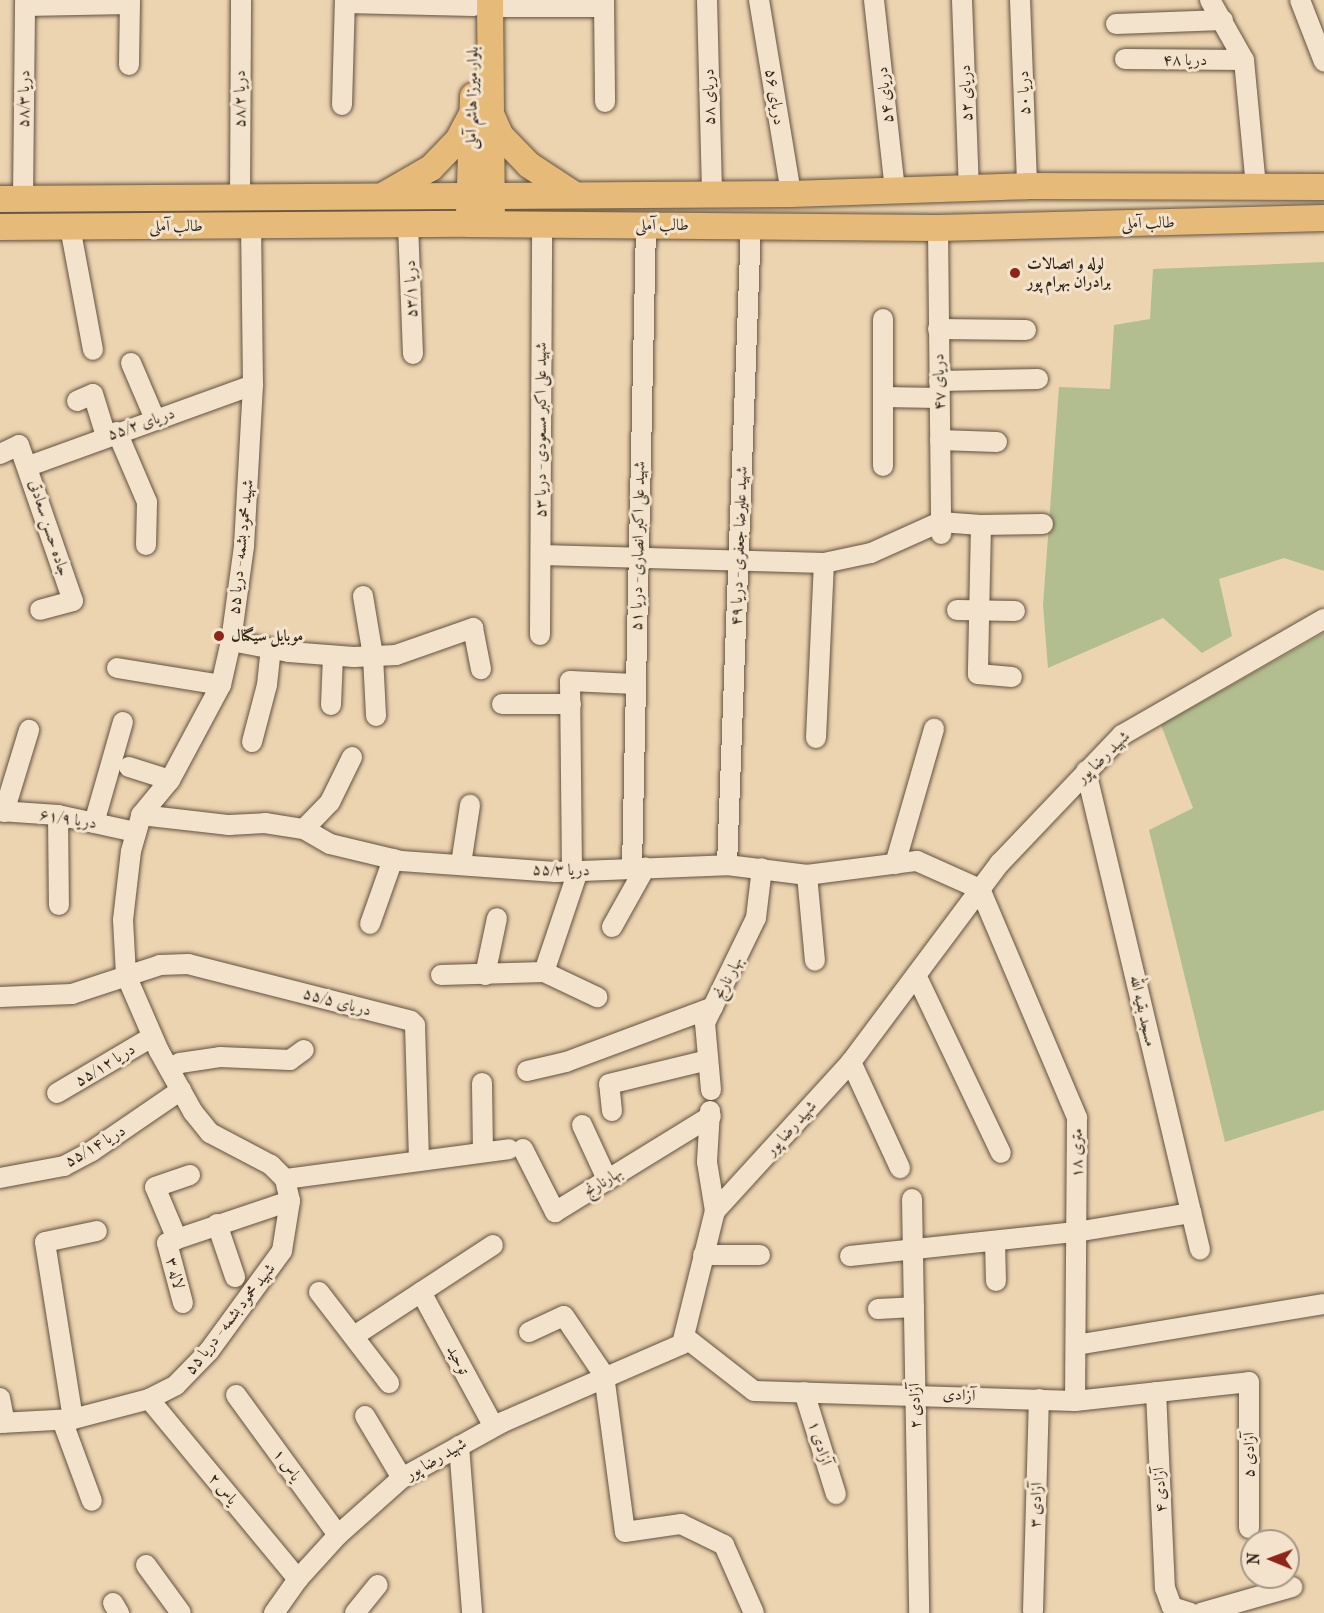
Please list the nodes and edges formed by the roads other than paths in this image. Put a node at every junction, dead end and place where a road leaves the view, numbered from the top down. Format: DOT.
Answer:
graph roads {
  1 [pos="240,0"];
  2 [pos="707,0"];
  3 [pos="759,0"];
  4 [pos="874,0"];
  5 [pos="962,0"];
  6 [pos="1020,0"];
  7 [pos="1210,0"];
  8 [pos="1300,0"];
  9 [pos="345,1"];
  10 [pos="130,2"];
  11 [pos="25,3"];
  12 [pos="482,3"];
  13 [pos="604,3"];
  14 [pos="1223,20"];
  15 [pos="1116,24"];
  16 [pos="1125,59"];
  17 [pos="1244,60"];
  18 [pos="1324,62"];
  19 [pos="129,65"];
  20 [pos="605,102"];
  21 [pos="342,105"];
  22 [pos="481,111"];
  23 [pos="1027,186"];
  24 [pos="969,187"];
  25 [pos="1256,187"];
  26 [pos="1324,187"];
  27 [pos="932,188"];
  28 [pos="896,190"];
  29 [pos="712,194"];
  30 [pos="790,194"];
  31 [pos="575,195"];
  32 [pos="480,196"];
  33 [pos="382,197"];
  34 [pos="240,198"];
  35 [pos="11,199"];
  36 [pos="1324,218"];
  37 [pos="408,224"];
  38 [pos="481,224"];
  39 [pos="542,224"];
  40 [pos="646,225"];
  41 [pos="0,226"];
  42 [pos="251,226"];
  43 [pos="751,226"];
  44 [pos="70,227"];
  45 [pos="972,227"];
  46 [pos="828,228"];
  47 [pos="938,228"];
  48 [pos="883,320"];
  49 [pos="939,329"];
  50 [pos="1026,330"];
  51 [pos="93,350"];
  52 [pos="413,354"];
  53 [pos="131,363"];
  54 [pos="1038,379"];
  55 [pos="253,385"];
  56 [pos="939,389"];
  57 [pos="883,397"];
  58 [pos="77,401"];
  59 [pos="155,419"];
  60 [pos="111,434"];
  61 [pos="940,440"];
  62 [pos="997,442"];
  63 [pos="0,454"];
  64 [pos="29,466"];
  65 [pos="882,466"];
  66 [pos="1044,524"];
  67 [pos="981,525"];
  68 [pos="940,529"];
  69 [pos="146,546"];
  70 [pos="541,555"];
  71 [pos="638,558"];
  72 [pos="738,560"];
  73 [pos="824,563"];
  74 [pos="363,596"];
  75 [pos="40,610"];
  76 [pos="957,610"];
  77 [pos="979,611"];
  78 [pos="1015,611"];
  79 [pos="1324,620"];
  80 [pos="540,635"];
  81 [pos="231,641"];
  82 [pos="271,649"];
  83 [pos="333,656"];
  84 [pos="372,656"];
  85 [pos="117,668"];
  86 [pos="481,669"];
  87 [pos="1012,677"];
  88 [pos="636,684"];
  89 [pos="221,685"];
  90 [pos="502,704"];
  91 [pos="571,704"];
  92 [pos="331,705"];
  93 [pos="376,716"];
  94 [pos="123,722"];
  95 [pos="934,729"];
  96 [pos="29,730"];
  97 [pos="816,738"];
  98 [pos="252,742"];
  99 [pos="352,757"];
  100 [pos="129,767"];
  101 [pos="1086,771"];
  102 [pos="170,780"];
  103 [pos="470,805"];
  104 [pos="2,811"];
  105 [pos="58,815"];
  106 [pos="94,822"];
  107 [pos="138,824"];
  108 [pos="304,829"];
  109 [pos="393,859"];
  110 [pos="461,864"];
  111 [pos="895,864"];
  112 [pos="727,866"];
  113 [pos="638,868"];
  114 [pos="762,868"];
  115 [pos="575,872"];
  116 [pos="807,874"];
  117 [pos="980,889"];
  118 [pos="59,905"];
  119 [pos="497,918"];
  120 [pos="369,924"];
  121 [pos="612,927"];
  122 [pos="815,961"];
  123 [pos="544,972"];
  124 [pos="126,975"];
  125 [pos="441,975"];
  126 [pos="485,975"];
  127 [pos="916,975"];
  128 [pos="597,996"];
  129 [pos="0,997"];
  130 [pos="713,1007"];
  131 [pos="152,1037"];
  132 [pos="304,1050"];
  133 [pos="708,1060"];
  134 [pos="851,1062"];
  135 [pos="169,1068"];
  136 [pos="527,1071"];
  137 [pos="482,1083"];
  138 [pos="181,1090"];
  139 [pos="711,1090"];
  140 [pos="57,1094"];
  141 [pos="612,1111"];
  142 [pos="582,1125"];
  143 [pos="483,1152"];
  144 [pos="1001,1153"];
  145 [pos="418,1160"];
  146 [pos="900,1168"];
  147 [pos="190,1175"];
  148 [pos="0,1178"];
  149 [pos="285,1179"];
  150 [pos="607,1179"];
  151 [pos="912,1199"];
  152 [pos="290,1201"];
  153 [pos="715,1212"];
  154 [pos="1191,1213"];
  155 [pos="217,1224"];
  156 [pos="97,1230"];
  157 [pos="1076,1232"];
  158 [pos="172,1241"];
  159 [pos="996,1241"];
  160 [pos="493,1245"];
  161 [pos="913,1249"];
  162 [pos="1200,1250"];
  163 [pos="703,1255"];
  164 [pos="760,1255"];
  165 [pos="850,1256"];
  166 [pos="235,1277"];
  167 [pos="996,1281"];
  168 [pos="319,1292"];
  169 [pos="422,1292"];
  170 [pos="183,1303"];
  171 [pos="1324,1304"];
  172 [pos="914,1307"];
  173 [pos="878,1309"];
  174 [pos="529,1332"];
  175 [pos="354,1336"];
  176 [pos="686,1338"];
  177 [pos="1076,1345"];
  178 [pos="604,1375"];
  179 [pos="1249,1382"];
  180 [pos="389,1383"];
  181 [pos="804,1392"];
  182 [pos="1156,1392"];
  183 [pos="915,1394"];
  184 [pos="236,1395"];
  185 [pos="0,1398"];
  186 [pos="149,1399"];
  187 [pos="1039,1400"];
  188 [pos="1075,1401"];
  189 [pos="365,1416"];
  190 [pos="68,1419"];
  191 [pos="3,1423"];
  192 [pos="494,1427"];
  193 [pos="459,1446"];
  194 [pos="402,1478"];
  195 [pos="836,1494"];
  196 [pos="92,1501"];
  197 [pos="1249,1528"];
  198 [pos="338,1535"];
  199 [pos="146,1565"];
  200 [pos="298,1579"];
  201 [pos="378,1585"];
  202 [pos="1285,1589"];
  203 [pos="1033,1611"];
  204 [pos="181,1613"];
  205 [pos="274,1613"];
  206 [pos="355,1613"];
  207 [pos="472,1613"];
  208 [pos="753,1613"];
  209 [pos="919,1613"];
  210 [pos="1190,1613"];
  211 [pos="1201,1613"];
  1 -- 34 [label="street, دریا ۵۸/۲"];
  2 -- 29 [label="street, دریای ۵۸"];
  3 -- 30 [label="street, دریای ۵۶"];
  4 -- 28 [label="street, دریای ۵۴"];
  5 -- 24 [label="street, دریای ۵۲"];
  6 -- 23 [label="street, دریا ۵۰"];
  7 -- 14 [label="street"];
  8 -- 18 [label="street"];
  9 -- 12 [label="street"];
  9 -- 21 [label="street"];
  10 -- 11 [label="street"];
  10 -- 19 [label="street"];
  11 -- 35 [label="street, دریا ۵۸/۳"];
  12 -- 13 [label="street"];
  12 -- 22 [label="main road, بلوار میرزا هاشم آملی"];
  13 -- 20 [label="street"];
  14 -- 15 [label="street"];
  14 -- 17 [label="street"];
  16 -- 17 [label="street, دریا ۴۸"];
  17 -- 25 [label="street"];
  22 -- 31 [label="main road"];
  22 -- 32 [label="main road, بلوار میرزا هاشم آملی"];
  22 -- 33 [label="main road"];
  23 -- 24 [label="main road, طالب آملی"];
  23 -- 25 [label="main road, طالب آملی"];
  24 -- 27 [label="main road, طالب آملی"];
  25 -- 26 [label="main road, طالب آملی"];
  27 -- 28 [label="main road, طالب آملی"];
  27 -- 45 [label="main road"];
  28 -- 30 [label="main road, طالب آملی"];
  29 -- 30 [label="main road, طالب آملی"];
  29 -- 31 [label="main road, طالب آملی"];
  30 -- 46 [label="main road"];
  31 -- 32 [label="main road, طالب آملی"];
  32 -- 33 [label="main road, طالب آملی"];
  32 -- 38 [label="main road, بلوار میرزا هاشم آملی"];
  33 -- 34 [label="main road, طالب آملی"];
  34 -- 35 [label="main road, طالب آملی"];
  36 -- 45 [label="main road, طالب آملی"];
  37 -- 38 [label="main road, طالب آملی"];
  37 -- 42 [label="main road, طالب آملی"];
  37 -- 52 [label="street, دریا ۵۳/۱"];
  38 -- 39 [label="main road, طالب آملی"];
  39 -- 40 [label="main road, طالب آملی"];
  39 -- 70 [label="street, شهید علی اکبر مسعودی - دریا ۵۳"];
  40 -- 43 [label="main road, طالب آملی"];
  40 -- 71 [label="street, شهید علی اکبر انصاری - دریا ۵۱"];
  41 -- 44 [label="main road, طالب آملی"];
  42 -- 44 [label="main road, طالب آملی"];
  42 -- 55 [label="street, شهید محمود بشمه - دریا ۵۵"];
  43 -- 46 [label="main road, طالب آملی"];
  43 -- 72 [label="street, شهید علیرضا جعفری - دریا ۴۹"];
  44 -- 51 [label="street"];
  45 -- 47 [label="main road, طالب آملی"];
  46 -- 47 [label="main road, طالب آملی"];
  47 -- 49 [label="street, دریای ۴۷"];
  48 -- 57 [label="street"];
  49 -- 50 [label="street"];
  49 -- 56 [label="street, دریای ۴۷"];
  53 -- 59 [label="street"];
  54 -- 56 [label="street"];
  55 -- 59 [label="street, دریای ۵۵/۲"];
  55 -- 81 [label="street, شهید محمود بشمه - دریا ۵۵"];
  56 -- 57 [label="street"];
  56 -- 61 [label="street, دریای ۴۷"];
  57 -- 65 [label="street"];
  58 -- 60 [label="street"];
  59 -- 60 [label="street, دریای ۵۵/۲"];
  60 -- 64 [label="street, دریای ۵۵/۲"];
  60 -- 69 [label="street"];
  61 -- 62 [label="street"];
  61 -- 68 [label="street, دریای ۴۷"];
  63 -- 64 [label="street, جاده حسن سعادتی"];
  64 -- 75 [label="street, جاده حسن سعادتی"];
  66 -- 67 [label="street"];
  67 -- 68 [label="street"];
  67 -- 77 [label="street"];
  68 -- 73 [label="street"];
  70 -- 71 [label="street"];
  70 -- 80 [label="street, شهید علی اکبر مسعودی - دریا ۵۳"];
  71 -- 72 [label="street"];
  71 -- 88 [label="street, شهید علی اکبر انصاری - دریا ۵۱"];
  72 -- 73 [label="street"];
  72 -- 112 [label="street, شهید علیرضا جعفری - دریا ۴۹"];
  73 -- 97 [label="street"];
  74 -- 84 [label="street"];
  76 -- 77 [label="street"];
  77 -- 78 [label="street"];
  77 -- 87 [label="street"];
  79 -- 101 [label="street, شهید رضا پور"];
  81 -- 82 [label="street"];
  81 -- 89 [label="street, شهید محمود بشمه - دریا ۵۵"];
  82 -- 83 [label="street"];
  82 -- 98 [label="street"];
  83 -- 84 [label="street"];
  83 -- 92 [label="street"];
  84 -- 86 [label="street"];
  84 -- 93 [label="street"];
  85 -- 89 [label="street"];
  88 -- 91 [label="street"];
  88 -- 113 [label="street, شهید علی اکبر انصاری - دریا ۵۱"];
  89 -- 102 [label="street, شهید محمود بشمه - دریا ۵۵"];
  90 -- 91 [label="street"];
  91 -- 115 [label="street"];
  94 -- 106 [label="street"];
  95 -- 111 [label="street"];
  96 -- 104 [label="street"];
  99 -- 108 [label="street"];
  100 -- 102 [label="street"];
  101 -- 117 [label="street, شهید رضا پور"];
  101 -- 154 [label="street, مسجد بقیه الله"];
  102 -- 107 [label="street, شهید محمود بشمه - دریا ۵۵"];
  103 -- 110 [label="street"];
  104 -- 105 [label="street, دریا ۶۱/۹"];
  105 -- 106 [label="street, دریا ۶۱/۹"];
  105 -- 118 [label="street"];
  106 -- 107 [label="street, دریا ۶۱/۹"];
  107 -- 108 [label="street, دریا ۵۵/۳"];
  107 -- 124 [label="street"];
  108 -- 109 [label="street, دریا ۵۵/۳"];
  109 -- 110 [label="street, دریا ۵۵/۳"];
  109 -- 120 [label="street"];
  110 -- 115 [label="street, دریا ۵۵/۳"];
  111 -- 116 [label="street, دریا ۵۵/۳"];
  111 -- 117 [label="street, دریا ۵۵/۳"];
  112 -- 113 [label="street, دریا ۵۵/۳"];
  112 -- 114 [label="street, دریا ۵۵/۳"];
  113 -- 115 [label="street, دریا ۵۵/۳"];
  113 -- 121 [label="street"];
  114 -- 116 [label="street, دریا ۵۵/۳"];
  114 -- 130 [label="street, بهار نارنج"];
  115 -- 123 [label="street"];
  116 -- 122 [label="street"];
  117 -- 127 [label="street, شهید رضا پور"];
  117 -- 157 [label="street, ۱۸ متری"];
  119 -- 126 [label="street"];
  123 -- 126 [label="street"];
  123 -- 128 [label="street"];
  124 -- 129 [label="street"];
  124 -- 131 [label="street"];
  124 -- 145 [label="street, دریای ۵۵/۵"];
  125 -- 126 [label="street"];
  127 -- 134 [label="street, شهید رضا پور"];
  127 -- 144 [label="street"];
  130 -- 133 [label="street, بهار نارنج"];
  130 -- 136 [label="street"];
  131 -- 135 [label="street"];
  131 -- 140 [label="street, دریا ۵۵/۱۲"];
  132 -- 135 [label="street"];
  133 -- 139 [label="street, بهار نارنج"];
  133 -- 141 [label="street"];
  134 -- 146 [label="street"];
  134 -- 153 [label="street, شهید رضا پور"];
  135 -- 138 [label="street"];
  137 -- 143 [label="street"];
  138 -- 148 [label="street, دریا ۵۵/۱۴"];
  138 -- 149 [label="street"];
  142 -- 150 [label="street"];
  143 -- 145 [label="street"];
  143 -- 150 [label="street, بهارنارنج"];
  145 -- 149 [label="street"];
  147 -- 158 [label="street, لاله ۳"];
  149 -- 152 [label="street, شهید محمود بشمه - دریا ۵۵"];
  150 -- 153 [label="street, بهارنارنج"];
  151 -- 161 [label="street, آزادی ۲"];
  152 -- 155 [label="street"];
  152 -- 186 [label="street, شهید محمود بشمه - دریا ۵۵"];
  153 -- 163 [label="street, شهید رضا پور"];
  154 -- 157 [label="street"];
  154 -- 162 [label="street, مسجد بقیه الله"];
  155 -- 158 [label="street"];
  155 -- 166 [label="street"];
  156 -- 190 [label="street"];
  157 -- 159 [label="street"];
  157 -- 177 [label="street, ۱۸ متری"];
  158 -- 170 [label="street, لاله ۳"];
  159 -- 161 [label="street"];
  159 -- 167 [label="street"];
  160 -- 169 [label="street"];
  161 -- 165 [label="street"];
  161 -- 172 [label="street, آزادی ۲"];
  163 -- 164 [label="street"];
  163 -- 176 [label="street, شهید رضا پور"];
  168 -- 175 [label="street"];
  169 -- 175 [label="street"];
  169 -- 192 [label="street, توحید"];
  171 -- 177 [label="street"];
  172 -- 173 [label="street"];
  172 -- 183 [label="street, آزادی ۲"];
  174 -- 178 [label="street"];
  175 -- 180 [label="street"];
  176 -- 178 [label="street, شهید رضا پور"];
  176 -- 181 [label="street, آزادی"];
  177 -- 188 [label="street, ۱۸ متری"];
  178 -- 192 [label="street, شهید رضا پور"];
  178 -- 208 [label="street"];
  179 -- 182 [label="street, آزادی"];
  179 -- 197 [label="street, آزادی ۵"];
  181 -- 183 [label="street, آزادی"];
  181 -- 195 [label="street, آزادی ۱"];
  182 -- 188 [label="street, آزادی"];
  182 -- 210 [label="street, آزادی ۴"];
  183 -- 187 [label="street, آزادی"];
  183 -- 209 [label="street, آزادی ۲"];
  184 -- 198 [label="street, یاس ۱"];
  185 -- 191 [label="street"];
  186 -- 190 [label="street, شهید محمود بشمه - دریا ۵۵"];
  186 -- 200 [label="street, یاس ۲"];
  187 -- 188 [label="street, آزادی"];
  187 -- 203 [label="street, آزادی ۳"];
  189 -- 194 [label="street"];
  190 -- 191 [label="street, شهید محمود بشمه - دریا ۵۵"];
  190 -- 196 [label="street"];
  192 -- 193 [label="street, شهید رضا پور"];
  193 -- 194 [label="street, شهید رضا پور"];
  193 -- 207 [label="street"];
  194 -- 198 [label="street, شهید رضا پور"];
  198 -- 200 [label="street, شهید رضا پور"];
  199 -- 204 [label="street"];
  200 -- 205 [label="street, شهید رضا پور"];
  201 -- 206 [label="street"];
  202 -- 211 [label="street"];
}
